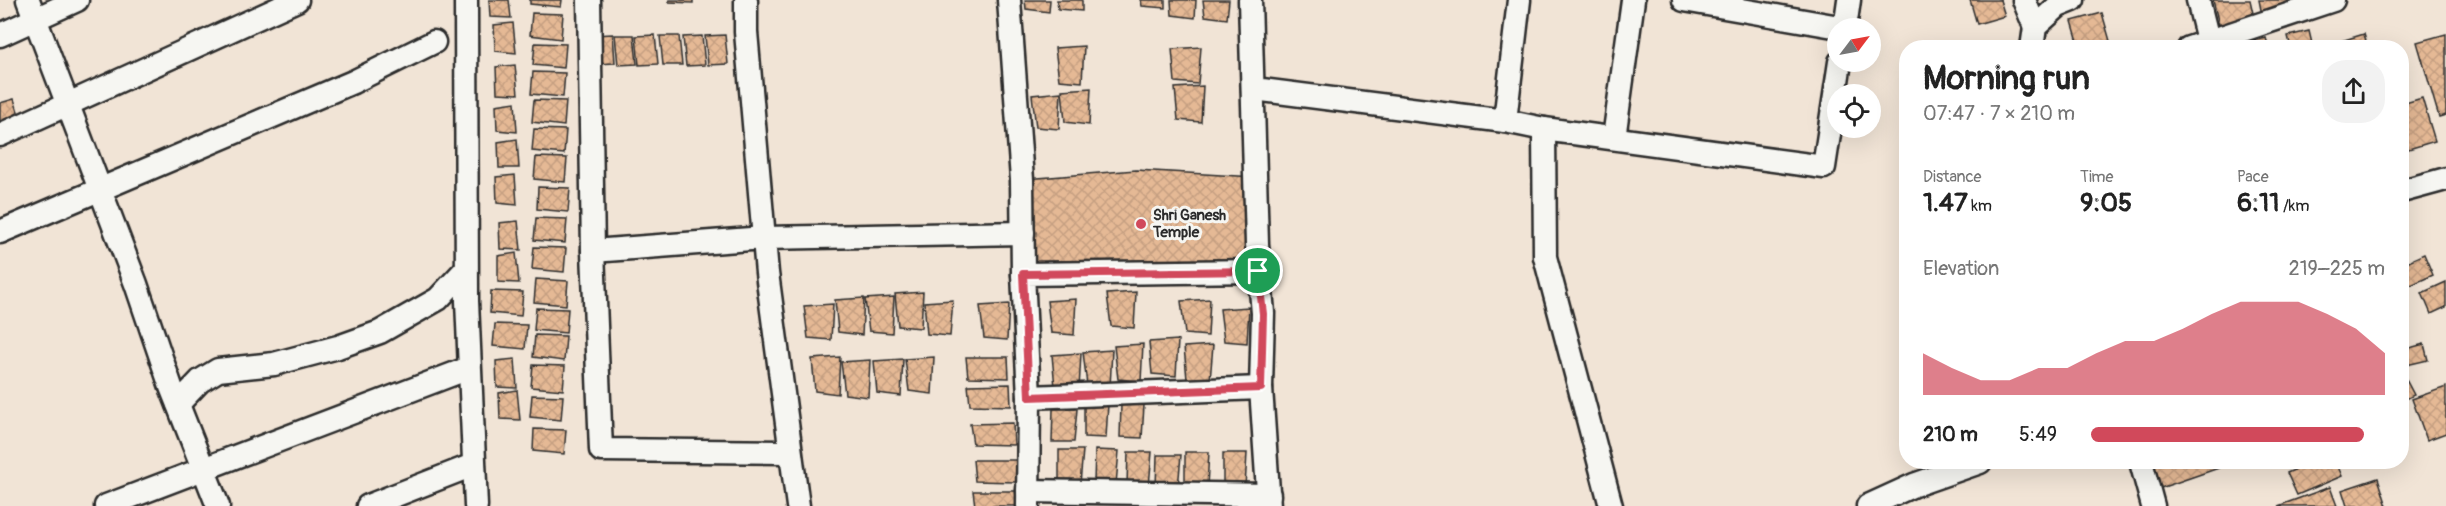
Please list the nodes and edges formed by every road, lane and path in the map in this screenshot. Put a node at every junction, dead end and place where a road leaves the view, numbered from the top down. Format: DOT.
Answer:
graph roads {
  1 [pos="76,0"];
  2 [pos="297,0"];
  3 [pos="466,0"];
  4 [pos="589,0"];
  5 [pos="746,0"];
  6 [pos="1009,0"];
  7 [pos="1250,0"];
  8 [pos="1519,0"];
  9 [pos="1633,0"];
  10 [pos="1684,0"];
  11 [pos="1850,0"];
  12 [pos="2024,0"];
  13 [pos="2073,0"];
  14 [pos="2198,0"];
  15 [pos="2333,0"];
  16 [pos="32,10"];
  17 [pos="1847,18"];
  18 [pos="1827,25"];
  19 [pos="0,35"];
  20 [pos="2033,38"];
  21 [pos="2202,40"];
  22 [pos="2220,40"];
  23 [pos="434,42"];
  24 [pos="1838,72"];
  25 [pos="1254,89"];
  26 [pos="68,106"];
  27 [pos="1504,121"];
  28 [pos="1544,129"];
  29 [pos="0,135"];
  30 [pos="1614,138"];
  31 [pos="2446,179"];
  32 [pos="98,188"];
  33 [pos="2409,189"];
  34 [pos="0,232"];
  35 [pos="1023,233"];
  36 [pos="764,238"];
  37 [pos="593,251"];
  38 [pos="466,269"];
  39 [pos="1258,271"];
  40 [pos="1023,274"];
  41 [pos="469,368"];
  42 [pos="1261,388"];
  43 [pos="1029,397"];
  44 [pos="178,404"];
  45 [pos="790,452"];
  46 [pos="473,465"];
  47 [pos="204,469"];
  48 [pos="1960,469"];
  49 [pos="2143,469"];
  50 [pos="1028,498"];
  51 [pos="1269,500"];
  52 [pos="106,506"];
  53 [pos="218,506"];
  54 [pos="368,506"];
  55 [pos="476,506"];
  56 [pos="798,506"];
  57 [pos="1611,506"];
  58 [pos="1868,506"];
  59 [pos="2153,506"];
  1 -- 16 [label="street"];
  2 -- 26 [label="street"];
  3 -- 38 [label="street"];
  4 -- 37 [label="street"];
  5 -- 36 [label="street"];
  6 -- 35 [label="street"];
  7 -- 25 [label="street"];
  8 -- 27 [label="street"];
  9 -- 30 [label="street"];
  10 -- 18 [label="street"];
  11 -- 17 [label="street"];
  12 -- 20 [label="street"];
  13 -- 20 [label="street"];
  14 -- 21 [label="street"];
  15 -- 22 [label="street"];
  16 -- 19 [label="street"];
  16 -- 26 [label="street"];
  23 -- 32 [label="street"];
  24 -- 30 [label="street"];
  25 -- 27 [label="street"];
  25 -- 39 [label="street"];
  26 -- 29 [label="street"];
  26 -- 32 [label="street"];
  27 -- 28 [label="street"];
  28 -- 30 [label="street"];
  28 -- 57 [label="street"];
  31 -- 33 [label="street"];
  32 -- 34 [label="street"];
  32 -- 44 [label="street"];
  35 -- 36 [label="street"];
  35 -- 40 [label="street"];
  36 -- 37 [label="street"];
  36 -- 45 [label="street"];
  37 -- 45 [label="street"];
  38 -- 41 [label="street"];
  38 -- 44 [label="street"];
  39 -- 40 [label="street"];
  39 -- 42 [label="street"];
  40 -- 43 [label="street"];
  41 -- 46 [label="street"];
  41 -- 47 [label="street"];
  42 -- 43 [label="street"];
  42 -- 51 [label="street"];
  43 -- 50 [label="street"];
  44 -- 47 [label="street"];
  45 -- 56 [label="street"];
  46 -- 54 [label="street"];
  46 -- 55 [label="street"];
  47 -- 52 [label="street"];
  47 -- 53 [label="street"];
  48 -- 58 [label="street"];
  49 -- 59 [label="street"];
  50 -- 51 [label="street"];
}
